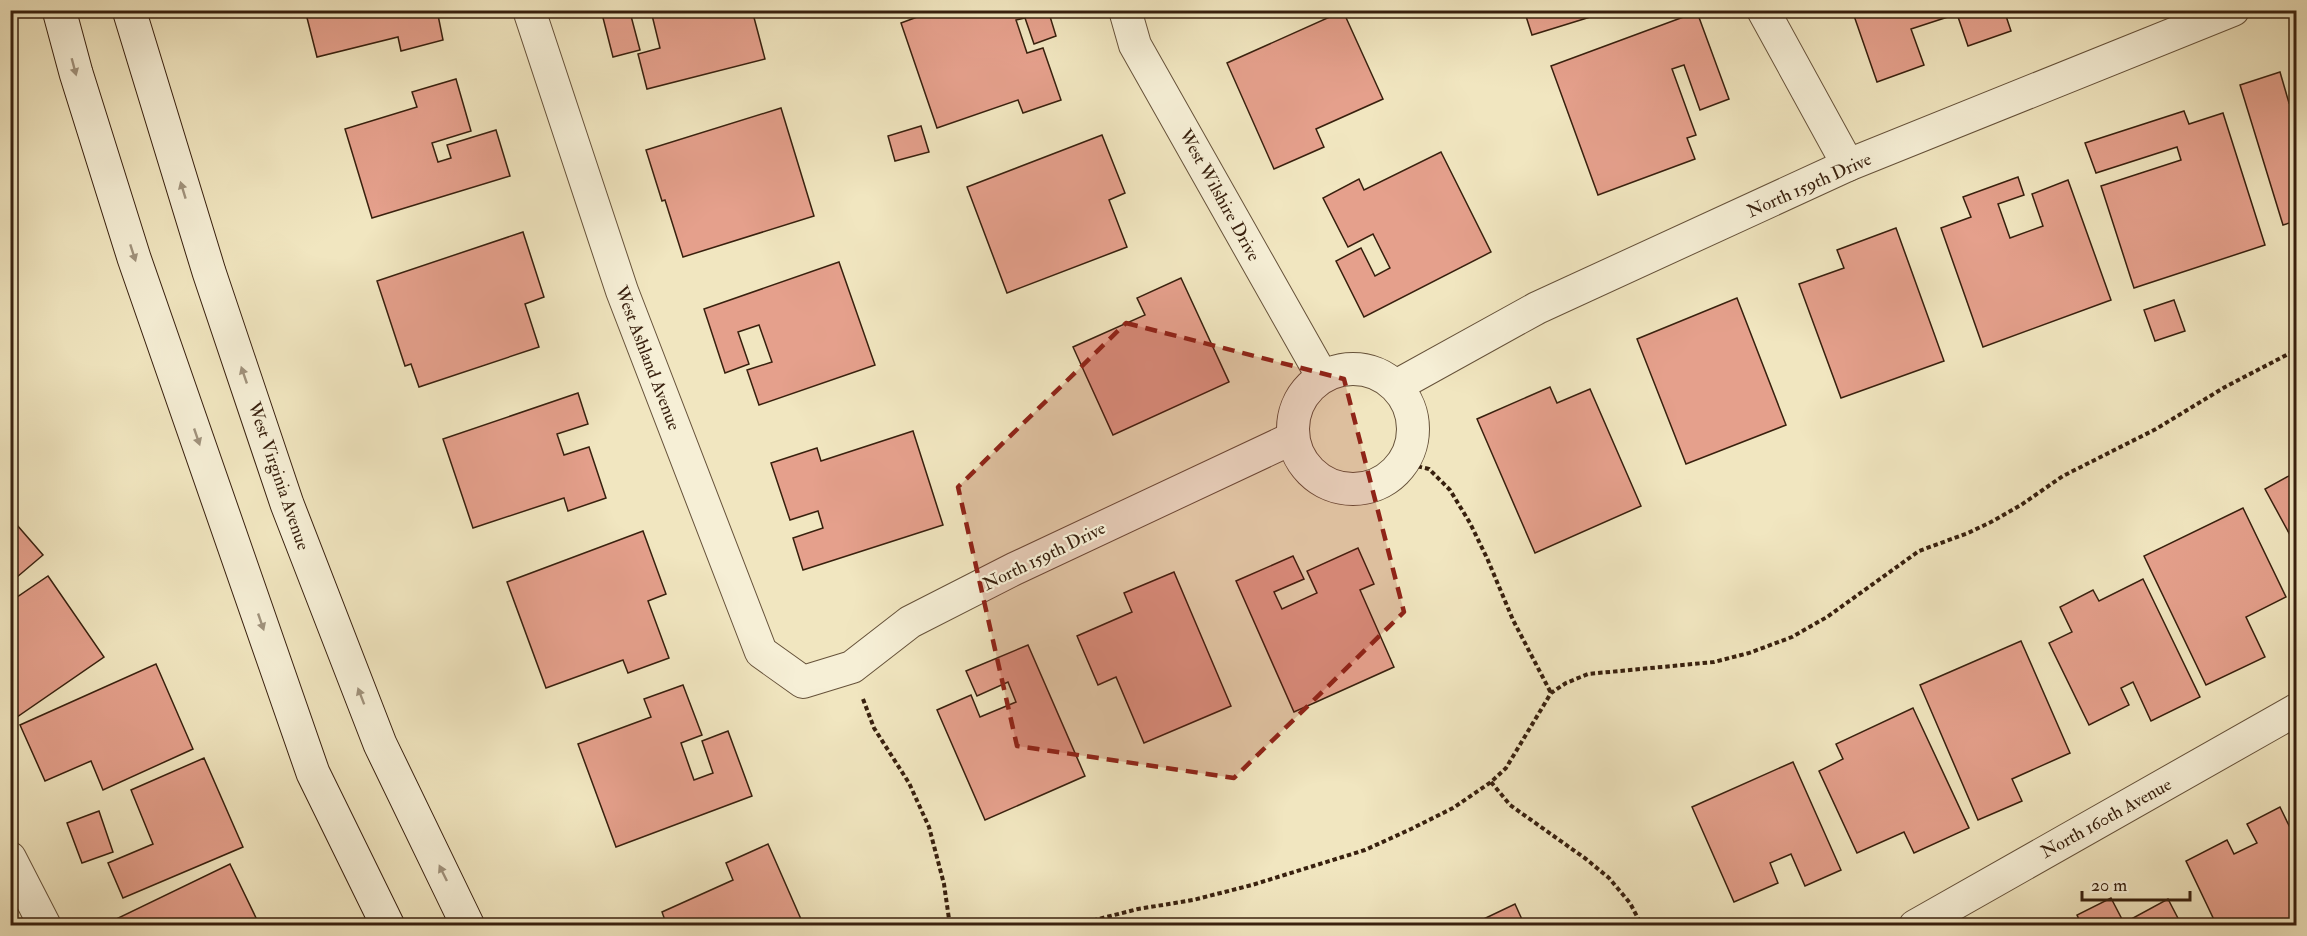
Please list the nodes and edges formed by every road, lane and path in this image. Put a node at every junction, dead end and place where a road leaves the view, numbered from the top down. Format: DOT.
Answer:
graph roads {
  1 [pos="60,10"];
  2 [pos="129,10"];
  3 [pos="529,10"];
  4 [pos="1125,10"];
  5 [pos="1763,10"];
  6 [pos="2233,10"];
  7 [pos="1848,165"];
  8 [pos="2296,350"];
  9 [pos="1322,376"];
  10 [pos="1396,386"];
  11 [pos="1293,438"];
  12 [pos="1403,463"];
  13 [pos="852,668"];
  14 [pos="803,682"];
  15 [pos="1551,693"];
  16 [pos="2296,710"];
  17 [pos="1491,782"];
  18 [pos="10,858"];
  19 [pos="45,926"];
  20 [pos="388,926"];
  21 [pos="468,926"];
  22 [pos="950,926"];
  23 [pos="1071,926"];
  24 [pos="1642,926"];
  25 [pos="1915,926"];
  1 -- 20 [label="main road, one-way"];
  21 -- 2 [label="main road, West Virginia Avenue, one-way"];
  3 -- 14 [label="street, West Ashland Avenue"];
  4 -- 9 [label="street, West Wilshire Drive"];
  5 -- 7 [label="street"];
  6 -- 7 [label="street, North 159th Drive"];
  7 -- 10 [label="street, North 159th Drive"];
  8 -- 15 [label="path"];
  9 -- 10 [label="street"];
  9 -- 11 [label="street"];
  10 -- 12 [label="street"];
  11 -- 12 [label="street"];
  11 -- 13 [label="street, North 159th Drive"];
  12 -- 15 [label="path"];
  13 -- 14 [label="street, North 159th Drive"];
  13 -- 22 [label="path"];
  15 -- 17 [label="path"];
  16 -- 25 [label="street, North 160th Avenue"];
  17 -- 23 [label="path"];
  17 -- 24 [label="path"];
  18 -- 19 [label="street"];
}
